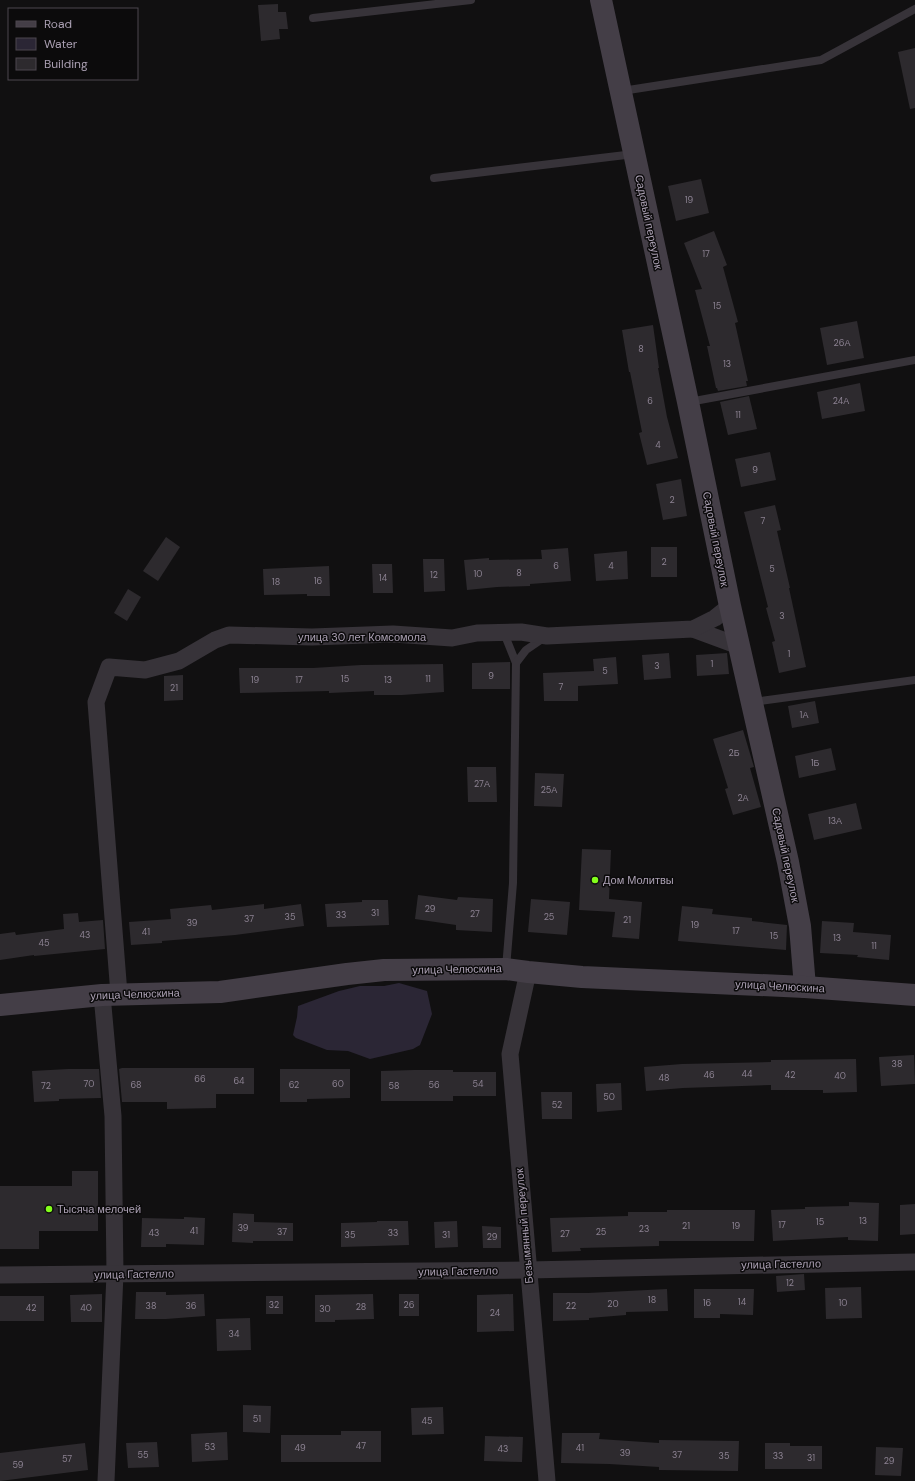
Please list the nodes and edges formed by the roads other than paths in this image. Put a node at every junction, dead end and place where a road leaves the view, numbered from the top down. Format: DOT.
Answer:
graph roads {
  1 [pos="471,0"];
  2 [pos="601,0"];
  3 [pos="915,9"];
  4 [pos="313,18"];
  5 [pos="621,91"];
  6 [pos="634,154"];
  7 [pos="434,178"];
  8 [pos="915,360"];
  9 [pos="688,402"];
  10 [pos="730,606"];
  11 [pos="693,629"];
  12 [pos="504,633"];
  13 [pos="547,636"];
  14 [pos="739,646"];
  15 [pos="516,662"];
  16 [pos="915,680"];
  17 [pos="752,702"];
  18 [pos="506,969"];
  19 [pos="528,972"];
  20 [pos="805,987"];
  21 [pos="110,994"];
  22 [pos="915,995"];
  23 [pos="0,1005"];
  24 [pos="915,1262"];
  25 [pos="528,1270"];
  26 [pos="115,1274"];
  27 [pos="0,1275"];
  28 [pos="106,1481"];
  29 [pos="547,1481"];
  1 -- 4 [label="lane"];
  2 -- 5 [label="street, Садовый переулок"];
  3 -- 5 [label="lane"];
  5 -- 6 [label="street, Садовый переулок"];
  6 -- 7 [label="lane"];
  6 -- 9 [label="street, Садовый переулок"];
  8 -- 9 [label="lane"];
  9 -- 10 [label="street, Садовый переулок"];
  10 -- 11 [label="street, улица 30 лет Комсомола"];
  10 -- 14 [label="street, Садовый переулок"];
  11 -- 13 [label="street, улица 30 лет Комсомола"];
  11 -- 14 [label="street, улица 30 лет Комсомола"];
  12 -- 13 [label="street, улица 30 лет Комсомола"];
  12 -- 15 [label="lane"];
  12 -- 21 [label="street, улица 30 лет Комсомола"];
  13 -- 15 [label="lane"];
  14 -- 17 [label="street, Садовый переулок"];
  15 -- 18 [label="lane"];
  16 -- 17 [label="lane"];
  17 -- 20 [label="street, Садовый переулок"];
  18 -- 19 [label="street, улица Челюскина"];
  18 -- 21 [label="street, улица Челюскина"];
  19 -- 20 [label="street, улица Челюскина"];
  19 -- 25 [label="street, Безымянный переулок"];
  20 -- 22 [label="street, улица Челюскина"];
  21 -- 23 [label="street, улица Челюскина"];
  21 -- 26 [label="street"];
  24 -- 25 [label="street, улица Гастелло"];
  25 -- 26 [label="street, улица Гастелло"];
  25 -- 29 [label="street, Безымянный переулок"];
  26 -- 27 [label="street, улица Гастелло"];
  26 -- 28 [label="street"];
}
